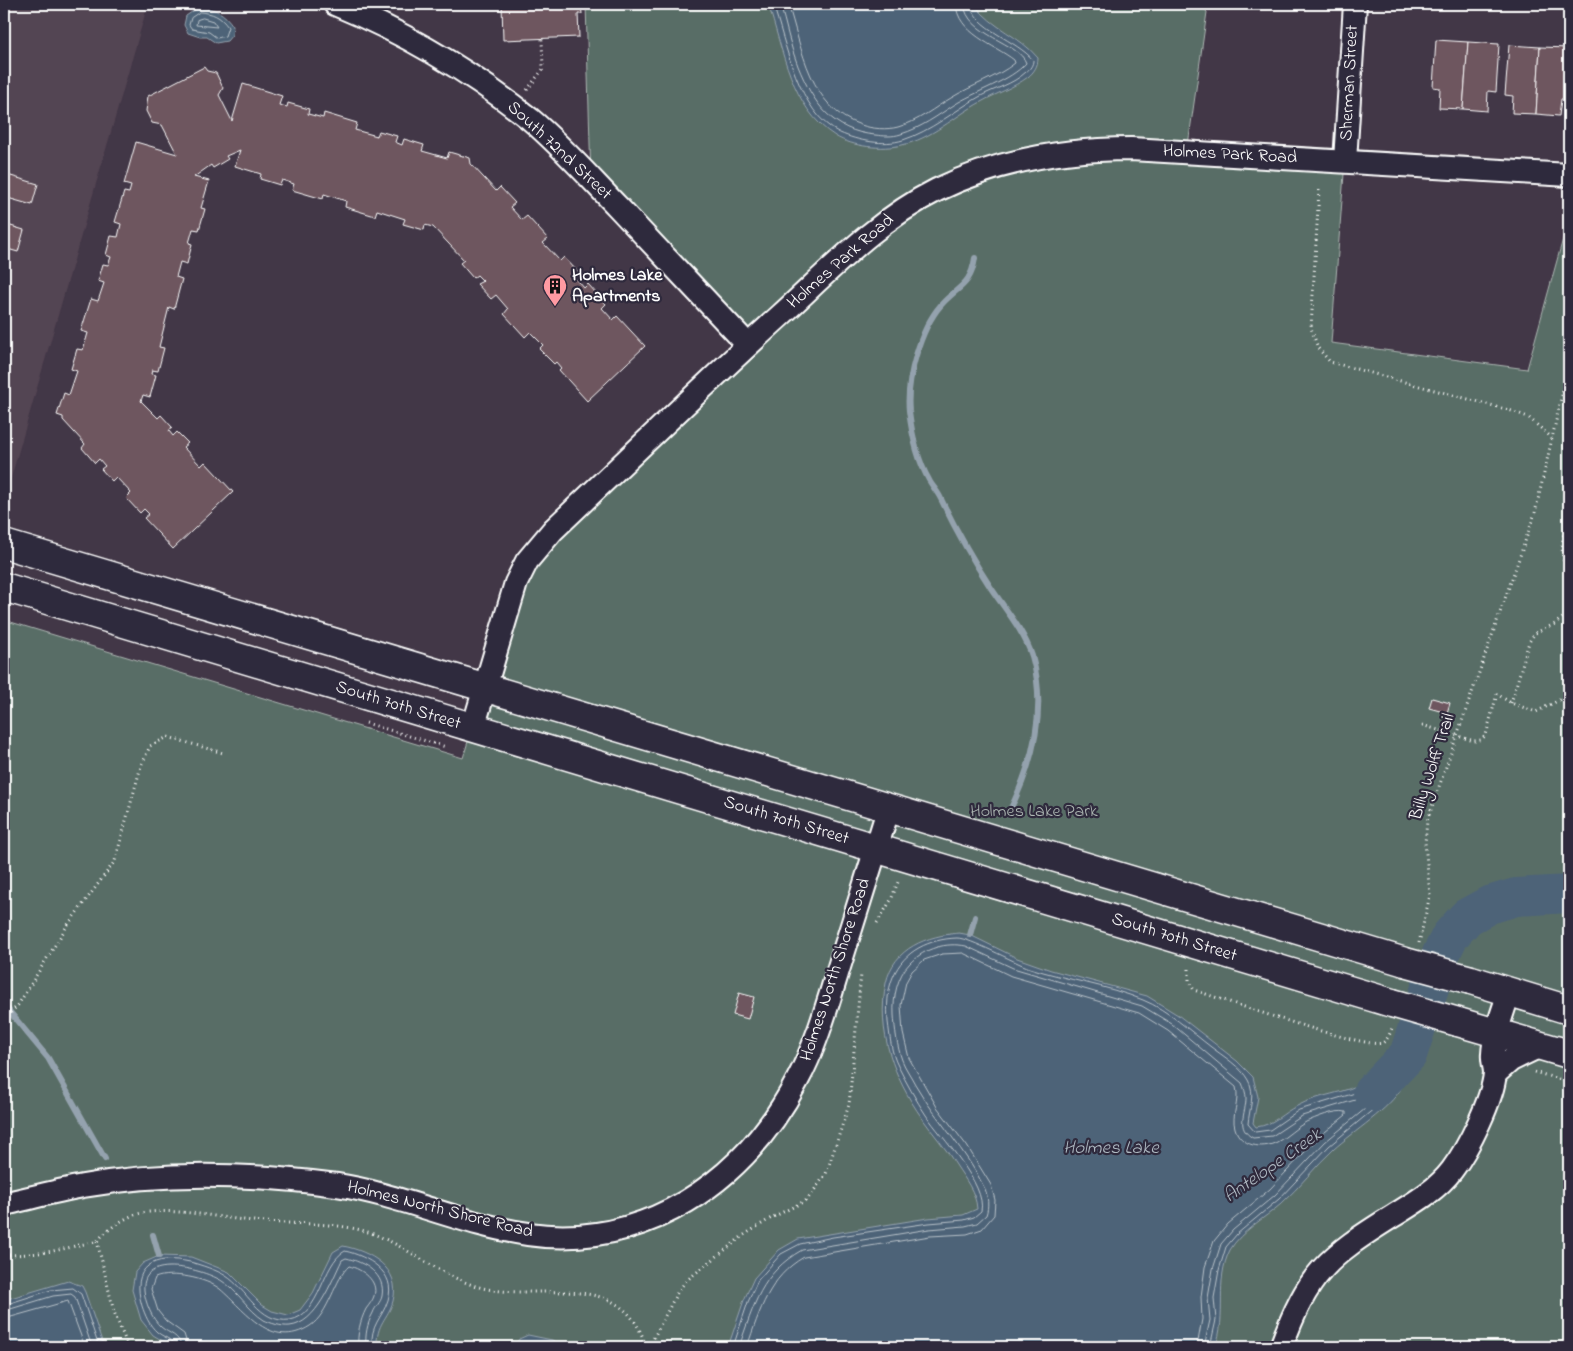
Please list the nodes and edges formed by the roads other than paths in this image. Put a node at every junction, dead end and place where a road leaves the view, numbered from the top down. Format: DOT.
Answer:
graph roads {
  1 [pos="335,4"];
  2 [pos="1355,4"];
  3 [pos="1345,162"];
  4 [pos="1569,175"];
  5 [pos="748,345"];
  6 [pos="4,544"];
  7 [pos="4,587"];
  8 [pos="484,688"];
  9 [pos="473,728"];
  10 [pos="889,807"];
  11 [pos="876,848"];
  12 [pos="1509,992"];
  13 [pos="1569,1010"];
  14 [pos="1497,1033"];
  15 [pos="1540,1046"];
  16 [pos="1569,1054"];
  17 [pos="1495,1074"];
  18 [pos="4,1204"];
  19 [pos="1281,1347"];
  1 -- 5 [label="street, South 72nd Street"];
  2 -- 3 [label="street, Sherman Street"];
  3 -- 4 [label="street, Holmes Park Road"];
  3 -- 5 [label="street, Holmes Park Road"];
  5 -- 8 [label="street, Holmes Park Road"];
  6 -- 8 [label="main road"];
  7 -- 9 [label="main road, South 70th Street"];
  8 -- 9 [label="street, Holmes Park Road"];
  8 -- 10 [label="main road"];
  9 -- 11 [label="main road, South 70th Street"];
  10 -- 11 [label="street, Holmes North Shore Road"];
  10 -- 12 [label="main road, bridge"];
  11 -- 14 [label="main road, South 70th Street, bridge"];
  11 -- 18 [label="street, Holmes North Shore Road"];
  12 -- 13 [label="main road"];
  12 -- 14 [label="street"];
  14 -- 15 [label="main road, South 70th Street"];
  14 -- 17 [label="street"];
  15 -- 16 [label="main road, South 70th Street"];
  15 -- 17 [label="street"];
  17 -- 19 [label="street"];
}
